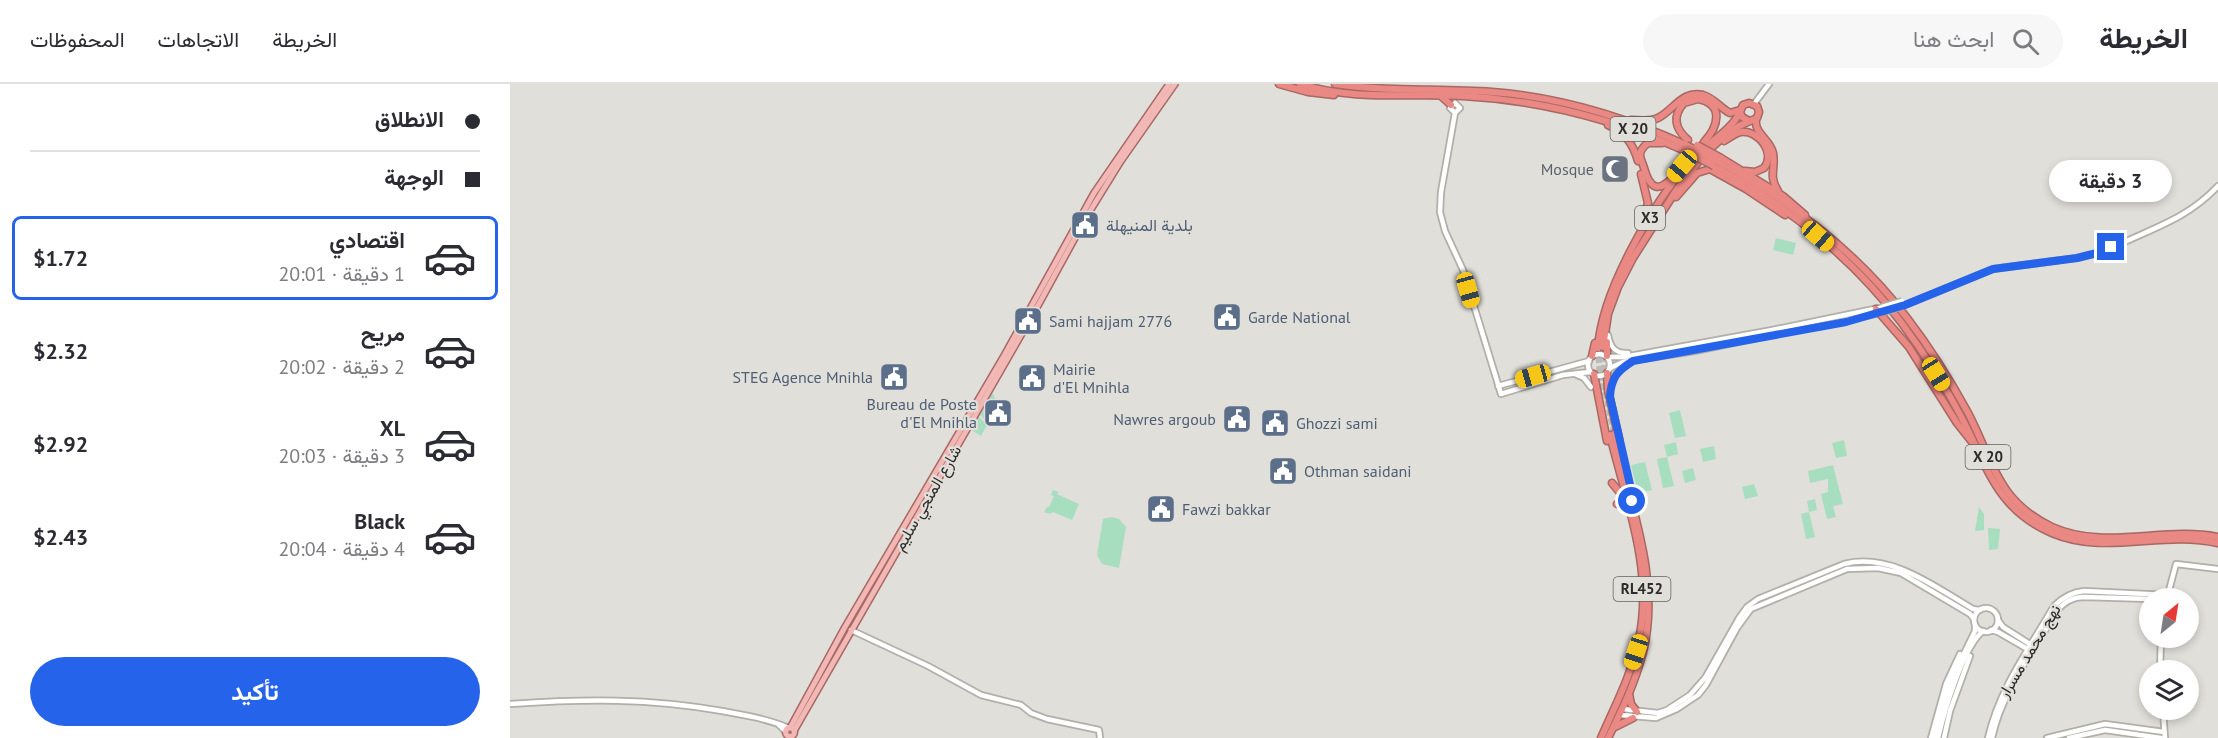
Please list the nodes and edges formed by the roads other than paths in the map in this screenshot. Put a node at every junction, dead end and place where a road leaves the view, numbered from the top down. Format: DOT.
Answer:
graph roads {
  1 [pos="1169,84"];
  2 [pos="1175,84"];
  3 [pos="1279,84"];
  4 [pos="1300,84"];
  5 [pos="1335,84"];
  6 [pos="1341,84"];
  7 [pos="1769,84"];
  8 [pos="1356,87"];
  9 [pos="1361,96"];
  10 [pos="1438,96"];
  11 [pos="1754,104"];
  12 [pos="1451,105"];
  13 [pos="1740,110"];
  14 [pos="1580,111"];
  15 [pos="1622,120"];
  16 [pos="1752,120"];
  17 [pos="1686,145"];
  18 [pos="1710,149"];
  19 [pos="1693,158"];
  20 [pos="1718,162"];
  21 [pos="1745,171"];
  22 [pos="2218,186"];
  23 [pos="1783,196"];
  24 [pos="1663,210"];
  25 [pos="1808,220"];
  26 [pos="1633,255"];
  27 [pos="1843,258"];
  28 [pos="1624,265"];
  29 [pos="1880,310"];
  30 [pos="1608,335"];
  31 [pos="1637,354"];
  32 [pos="1607,357"];
  33 [pos="1590,358"];
  34 [pos="1633,361"];
  35 [pos="1608,370"];
  36 [pos="1573,373"];
  37 [pos="1592,373"];
  38 [pos="1498,386"];
  39 [pos="1591,387"];
  40 [pos="1610,397"];
  41 [pos="1976,446"];
  42 [pos="1612,483"];
  43 [pos="1621,494"];
  44 [pos="1632,501"];
  45 [pos="1617,504"];
  46 [pos="1625,506"];
  47 [pos="2218,537"];
  48 [pos="2218,543"];
  49 [pos="1640,559"];
  50 [pos="2218,569"];
  51 [pos="2170,588"];
  52 [pos="2139,595"];
  53 [pos="2139,599"];
  54 [pos="1980,610"];
  55 [pos="1998,620"];
  56 [pos="1975,622"];
  57 [pos="851,630"];
  58 [pos="1991,630"];
  59 [pos="1983,631"];
  60 [pos="1973,641"];
  61 [pos="2032,648"];
  62 [pos="1629,694"];
  63 [pos="510,704"];
  64 [pos="1619,711"];
  65 [pos="1635,715"];
  66 [pos="2163,720"];
  67 [pos="1613,729"];
  68 [pos="789,733"];
  69 [pos="2163,736"];
  70 [pos="1100,738"];
  71 [pos="1601,738"];
  72 [pos="1608,738"];
  73 [pos="1934,738"];
  74 [pos="1944,738"];
  75 [pos="1990,738"];
  76 [pos="2048,738"];
  77 [pos="2069,738"];
  1 -- 68 [label="main road, شارع المنجي سليم"];
  2 -- 57 [label="main road, شارع المنجي سليم"];
  3 -- 9 [label="highway, X 20"];
  4 -- 9 [label="highway, X 20"];
  5 -- 8 [label="highway, X 20"];
  6 -- 8 [label="highway, X 20"];
  7 -- 11 [label="street"];
  8 -- 14 [label="highway, X 20"];
  9 -- 10 [label="highway, X 20"];
  10 -- 12 [label="highway"];
  10 -- 14 [label="highway, X 20"];
  11 -- 13 [label="highway"];
  11 -- 16 [label="highway"];
  12 -- 38 [label="street"];
  13 -- 15 [label="highway"];
  13 -- 16 [label="highway"];
  13 -- 19 [label="highway, X3"];
  14 -- 15 [label="highway, X 20"];
  14 -- 17 [label="highway, X 20"];
  14 -- 26 [label="highway"];
  15 -- 17 [label="highway, X 20"];
  16 -- 18 [label="highway, X3"];
  16 -- 23 [label="highway"];
  17 -- 19 [label="highway"];
  17 -- 19 [label="highway"];
  17 -- 20 [label="highway, X 20, bridge"];
  17 -- 20 [label="highway, bridge"];
  18 -- 21 [label="highway"];
  18 -- 24 [label="highway, X3"];
  19 -- 26 [label="highway, X3"];
  20 -- 21 [label="highway"];
  20 -- 25 [label="highway, X 20"];
  20 -- 27 [label="highway, X 20"];
  21 -- 23 [label="highway"];
  22 -- 29 [label="street, bridge"];
  23 -- 25 [label="highway"];
  24 -- 26 [label="highway, X3"];
  24 -- 27 [label="highway"];
  25 -- 47 [label="highway, X 20"];
  26 -- 28 [label="highway, X3"];
  26 -- 28 [label="highway, X3"];
  26 -- 30 [label="highway"];
  27 -- 41 [label="highway, X 20"];
  28 -- 33 [label="highway"];
  29 -- 31 [label="street"];
  29 -- 34 [label="street"];
  29 -- 41 [label="highway"];
  30 -- 31 [label="street"];
  30 -- 32 [label="highway"];
  31 -- 32 [label="street"];
  32 -- 33 [label="street"];
  32 -- 35 [label="street"];
  33 -- 37 [label="street"];
  33 -- 38 [label="street"];
  34 -- 35 [label="street"];
  34 -- 40 [label="street"];
  35 -- 37 [label="street"];
  35 -- 40 [label="highway"];
  36 -- 37 [label="street"];
  36 -- 38 [label="street"];
  36 -- 39 [label="street"];
  37 -- 43 [label="highway"];
  40 -- 44 [label="highway"];
  41 -- 48 [label="highway, X 20"];
  42 -- 43 [label="highway"];
  43 -- 46 [label="highway"];
  44 -- 49 [label="highway, RL452"];
  44 -- 62 [label="highway, RL452"];
  45 -- 46 [label="highway"];
  46 -- 49 [label="highway"];
  49 -- 64 [label="highway, RL452"];
  50 -- 51 [label="street"];
  52 -- 61 [label="street, نهج محمد مسرار"];
  53 -- 61 [label="street, نهج محمد مسرار"];
  54 -- 55 [label="street"];
  54 -- 56 [label="street"];
  54 -- 65 [label="street"];
  55 -- 58 [label="street"];
  55 -- 61 [label="street"];
  56 -- 59 [label="street"];
  56 -- 60 [label="street"];
  56 -- 65 [label="street"];
  57 -- 68 [label="main road, شارع المنجي سليم"];
  57 -- 70 [label="street"];
  58 -- 59 [label="street"];
  58 -- 61 [label="street"];
  59 -- 60 [label="street"];
  60 -- 73 [label="street"];
  60 -- 74 [label="street"];
  61 -- 75 [label="street, نهج محمد مسرار"];
  62 -- 64 [label="highway, RL452"];
  62 -- 65 [label="highway"];
  63 -- 68 [label="street"];
  64 -- 65 [label="street"];
  64 -- 67 [label="highway, RL452"];
  64 -- 71 [label="highway, RL452"];
  65 -- 67 [label="highway"];
  66 -- 69 [label="street"];
  67 -- 72 [label="highway, RL452"];
  69 -- 76 [label="street"];
  69 -- 77 [label="street"];
}
